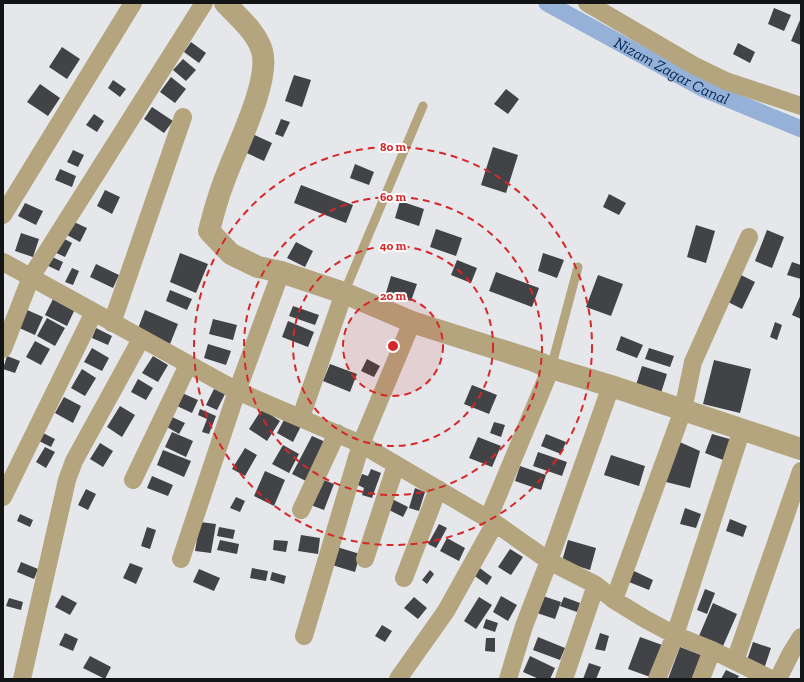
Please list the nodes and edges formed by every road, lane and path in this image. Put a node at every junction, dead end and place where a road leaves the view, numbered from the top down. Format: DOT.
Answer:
graph roads {
  1 [pos="133,3"];
  2 [pos="204,3"];
  3 [pos="225,3"];
  4 [pos="586,3"];
  5 [pos="423,106"];
  6 [pos="801,106"];
  7 [pos="183,117"];
  8 [pos="3,215"];
  9 [pos="749,237"];
  10 [pos="3,262"];
  11 [pos="578,267"];
  12 [pos="281,272"];
  13 [pos="31,277"];
  14 [pos="344,293"];
  15 [pos="94,312"];
  16 [pos="412,322"];
  17 [pos="112,323"];
  18 [pos="141,339"];
  19 [pos="3,349"];
  20 [pos="188,365"];
  21 [pos="551,368"];
  22 [pos="611,386"];
  23 [pos="238,391"];
  24 [pos="683,410"];
  25 [pos="301,417"];
  26 [pos="742,430"];
  27 [pos="337,433"];
  28 [pos="361,444"];
  29 [pos="801,449"];
  30 [pos="396,464"];
  31 [pos="801,471"];
  32 [pos="133,480"];
  33 [pos="438,489"];
  34 [pos="3,497"];
  35 [pos="301,510"];
  36 [pos="492,521"];
  37 [pos="181,559"];
  38 [pos="365,559"];
  39 [pos="549,561"];
  40 [pos="404,578"];
  41 [pos="596,585"];
  42 [pos="614,600"];
  43 [pos="675,635"];
  44 [pos="304,636"];
  45 [pos="801,637"];
  46 [pos="712,650"];
  47 [pos="796,655"];
  48 [pos="743,670"];
  49 [pos="22,679"];
  50 [pos="398,679"];
  51 [pos="508,679"];
  52 [pos="564,679"];
  53 [pos="657,679"];
  54 [pos="701,679"];
  55 [pos="771,679"];
  56 [pos="778,679"];
  1 -- 8 [label="street"];
  2 -- 13 [label="street"];
  3 -- 12 [label="street"];
  4 -- 6 [label="street"];
  5 -- 14 [label="lane"];
  7 -- 17 [label="street"];
  9 -- 24 [label="street"];
  10 -- 13 [label="street"];
  11 -- 21 [label="lane"];
  12 -- 14 [label="street"];
  12 -- 23 [label="street"];
  13 -- 15 [label="street"];
  13 -- 19 [label="street"];
  14 -- 16 [label="street"];
  14 -- 25 [label="street"];
  15 -- 17 [label="street"];
  15 -- 34 [label="street"];
  16 -- 21 [label="street"];
  16 -- 28 [label="street"];
  17 -- 18 [label="street"];
  18 -- 20 [label="street"];
  18 -- 49 [label="street"];
  20 -- 23 [label="street"];
  20 -- 32 [label="street"];
  21 -- 22 [label="street"];
  21 -- 36 [label="street"];
  22 -- 24 [label="street"];
  22 -- 39 [label="street"];
  23 -- 25 [label="street"];
  23 -- 37 [label="street"];
  24 -- 26 [label="street"];
  24 -- 42 [label="street"];
  25 -- 27 [label="street"];
  26 -- 29 [label="street"];
  26 -- 43 [label="street"];
  27 -- 28 [label="street"];
  27 -- 35 [label="street"];
  28 -- 30 [label="street"];
  28 -- 44 [label="street"];
  30 -- 33 [label="street"];
  30 -- 38 [label="street"];
  31 -- 48 [label="street"];
  33 -- 36 [label="street"];
  33 -- 40 [label="street"];
  36 -- 39 [label="street"];
  36 -- 50 [label="street"];
  39 -- 41 [label="street"];
  39 -- 51 [label="street"];
  41 -- 42 [label="street"];
  41 -- 52 [label="street"];
  42 -- 43 [label="street"];
  43 -- 46 [label="street"];
  43 -- 53 [label="street"];
  45 -- 47 [label="street"];
  46 -- 48 [label="street"];
  46 -- 54 [label="street"];
  47 -- 56 [label="street"];
  48 -- 55 [label="street"];
}
